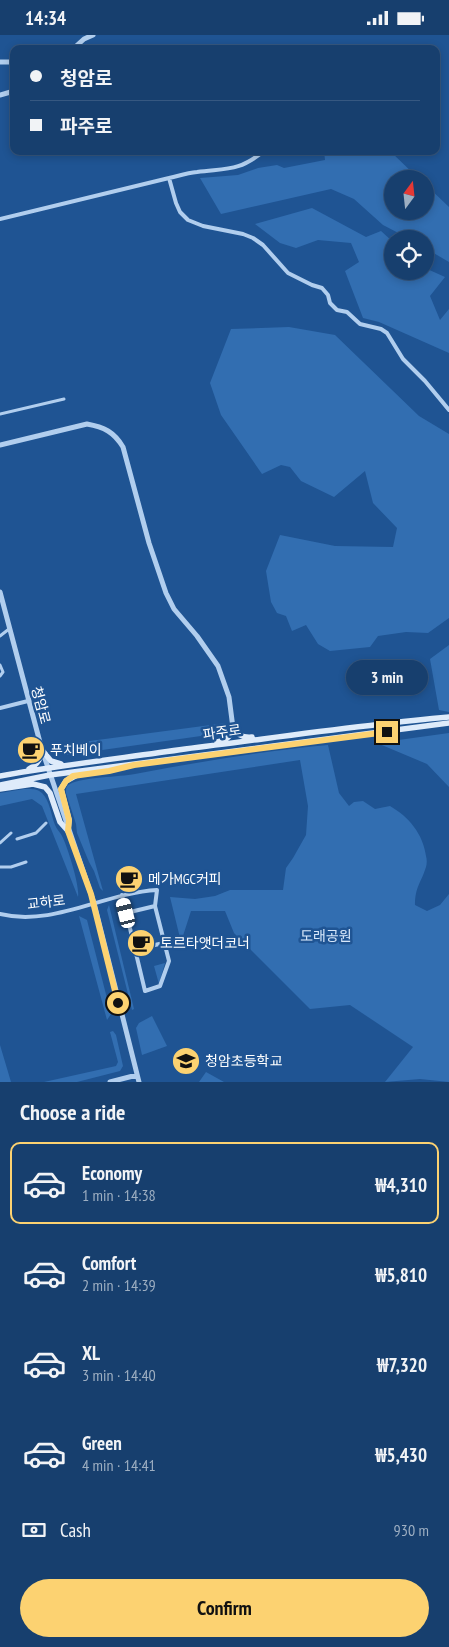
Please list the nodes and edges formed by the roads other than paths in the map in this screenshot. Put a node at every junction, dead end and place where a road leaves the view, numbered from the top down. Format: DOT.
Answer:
graph roads {
  1 [pos="93,35"];
  2 [pos="77,45"];
  3 [pos="259,155"];
  4 [pos="169,178"];
  5 [pos="0,219"];
  6 [pos="64,399"];
  7 [pos="449,410"];
  8 [pos="0,414"];
  9 [pos="0,445"];
  10 [pos="0,592"];
  11 [pos="9,629"];
  12 [pos="0,636"];
  13 [pos="0,665"];
  14 [pos="0,676"];
  15 [pos="28,701"];
  16 [pos="0,708"];
  17 [pos="449,717"];
  18 [pos="449,723"];
  19 [pos="233,728"];
  20 [pos="278,736"];
  21 [pos="205,747"];
  22 [pos="42,749"];
  23 [pos="68,765"];
  24 [pos="134,765"];
  25 [pos="47,767"];
  26 [pos="23,772"];
  27 [pos="50,775"];
  28 [pos="0,776"];
  29 [pos="0,785"];
  30 [pos="0,789"];
  31 [pos="46,823"];
  32 [pos="68,831"];
  33 [pos="11,833"];
  34 [pos="17,839"];
  35 [pos="0,843"];
  36 [pos="26,862"];
  37 [pos="0,867"];
  38 [pos="122,895"];
  39 [pos="94,903"];
  40 [pos="155,905"];
  41 [pos="126,913"];
  42 [pos="0,914"];
  43 [pos="164,943"];
  44 [pos="136,949"];
  45 [pos="137,1075"];
  46 [pos="110,1082"];
  47 [pos="139,1082"];
  1 -- 2 [label="street"];
  3 -- 4 [label="street"];
  4 -- 5 [label="street"];
  4 -- 7 [label="street"];
  6 -- 8 [label="street"];
  9 -- 19 [label="street"];
  10 -- 11 [label="street, 청암로"];
  11 -- 12 [label="street"];
  11 -- 15 [label="street, 청암로"];
  13 -- 14 [label="street"];
  15 -- 16 [label="street"];
  15 -- 22 [label="street, 청암로"];
  17 -- 20 [label="main road, 파주로"];
  18 -- 24 [label="main road, 파주로"];
  19 -- 20 [label="main road"];
  19 -- 21 [label="main road"];
  20 -- 21 [label="main road, 파주로"];
  21 -- 23 [label="main road, 파주로"];
  22 -- 23 [label="main road"];
  22 -- 25 [label="street, 청암로"];
  22 -- 26 [label="main road"];
  23 -- 25 [label="main road, 파주로"];
  24 -- 27 [label="main road, 파주로"];
  24 -- 32 [label="main road"];
  25 -- 26 [label="main road, 파주로"];
  25 -- 27 [label="street, 청암로"];
  26 -- 28 [label="main road, 파주로"];
  27 -- 29 [label="main road, 파주로"];
  27 -- 32 [label="street, 청암로"];
  30 -- 32 [label="main road"];
  31 -- 34 [label="street"];
  32 -- 39 [label="street, 청암로"];
  33 -- 35 [label="street"];
  36 -- 37 [label="street"];
  38 -- 39 [label="street, 교하로"];
  38 -- 40 [label="street, 교하로"];
  38 -- 41 [label="street"];
  39 -- 42 [label="street, 교하로"];
  39 -- 45 [label="street, 청암로"];
  40 -- 41 [label="street"];
  40 -- 43 [label="street"];
  41 -- 44 [label="street"];
  43 -- 44 [label="street"];
  43 -- 44 [label="street"];
  45 -- 46 [label="street"];
  45 -- 47 [label="street, 청암로"];
}
